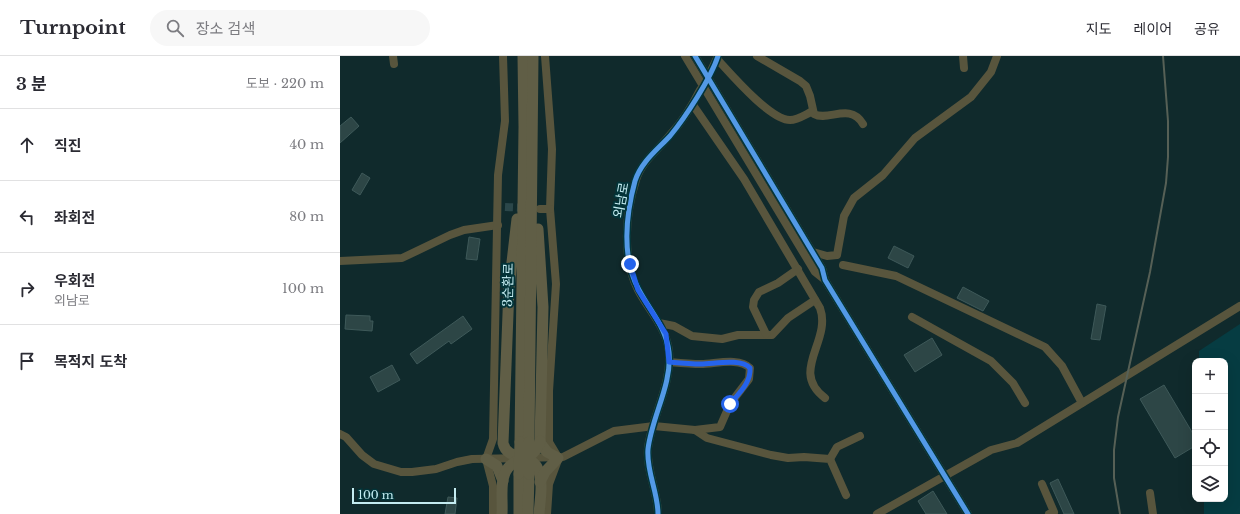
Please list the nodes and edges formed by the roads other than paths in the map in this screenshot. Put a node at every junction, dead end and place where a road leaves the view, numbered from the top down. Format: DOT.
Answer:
graph roads {
  1 [pos="503,56"];
  2 [pos="523,56"];
  3 [pos="533,56"];
  4 [pos="545,56"];
  5 [pos="685,56"];
  6 [pos="695,56"];
  7 [pos="757,56"];
  8 [pos="963,56"];
  9 [pos="997,56"];
  10 [pos="718,57"];
  11 [pos="768,58"];
  12 [pos="964,68"];
  13 [pos="710,73"];
  14 [pos="700,90"];
  15 [pos="693,105"];
  16 [pos="813,111"];
  17 [pos="863,124"];
  18 [pos="528,157"];
  19 [pos="762,176"];
  20 [pos="748,186"];
  21 [pos="540,209"];
  22 [pos="550,209"];
  23 [pos="498,225"];
  24 [pos="813,252"];
  25 [pos="340,261"];
  26 [pos="844,265"];
  27 [pos="798,269"];
  28 [pos="825,280"];
  29 [pos="815,300"];
  30 [pos="1240,306"];
  31 [pos="912,317"];
  32 [pos="659,323"];
  33 [pos="766,334"];
  34 [pos="669,362"];
  35 [pos="825,398"];
  36 [pos="1025,403"];
  37 [pos="1082,403"];
  38 [pos="654,426"];
  39 [pos="695,430"];
  40 [pos="340,434"];
  41 [pos="860,436"];
  42 [pos="843,438"];
  43 [pos="503,440"];
  44 [pos="540,440"];
  45 [pos="837,447"];
  46 [pos="524,458"];
  47 [pos="558,458"];
  48 [pos="486,459"];
  49 [pos="830,459"];
  50 [pos="524,474"];
  51 [pos="945,476"];
  52 [pos="503,482"];
  53 [pos="540,482"];
  54 [pos="1042,484"];
  55 [pos="1150,493"];
  56 [pos="846,495"];
  57 [pos="493,514"];
  58 [pos="502,514"];
  59 [pos="519,514"];
  60 [pos="528,514"];
  61 [pos="539,514"];
  62 [pos="547,514"];
  63 [pos="658,514"];
  64 [pos="877,514"];
  65 [pos="968,514"];
  66 [pos="1049,514"];
  67 [pos="1153,514"];
  1 -- 23 [label="street"];
  2 -- 18 [label="highway, 3순환로"];
  3 -- 18 [label="highway, 3순환로"];
  4 -- 22 [label="street"];
  5 -- 19 [label="street"];
  6 -- 19 [label="street"];
  7 -- 11 [label="street"];
  8 -- 12 [label="street"];
  9 -- 24 [label="street"];
  10 -- 13 [label="street"];
  10 -- 16 [label="street"];
  11 -- 16 [label="street"];
  14 -- 15 [label="street, 외남로"];
  15 -- 20 [label="street"];
  15 -- 32 [label="street, 외남로"];
  16 -- 17 [label="street"];
  18 -- 43 [label="highway"];
  18 -- 44 [label="highway"];
  18 -- 50 [label="highway, 3순환로, bridge"];
  19 -- 20 [label="street"];
  19 -- 24 [label="street"];
  19 -- 28 [label="street"];
  20 -- 27 [label="street"];
  21 -- 22 [label="street"];
  22 -- 47 [label="street"];
  23 -- 25 [label="street"];
  23 -- 48 [label="street"];
  24 -- 28 [label="street"];
  26 -- 37 [label="street"];
  27 -- 29 [label="street"];
  27 -- 33 [label="street"];
  28 -- 51 [label="street"];
  29 -- 33 [label="street"];
  29 -- 35 [label="street"];
  30 -- 37 [label="street"];
  31 -- 36 [label="street"];
  32 -- 33 [label="street"];
  32 -- 34 [label="street, 외남로"];
  34 -- 38 [label="street, 외남로"];
  34 -- 39 [label="street"];
  37 -- 51 [label="street"];
  38 -- 39 [label="street"];
  38 -- 47 [label="street"];
  38 -- 63 [label="street, 외남로"];
  39 -- 49 [label="street"];
  40 -- 48 [label="street"];
  41 -- 45 [label="street"];
  42 -- 45 [label="street"];
  43 -- 46 [label="highway"];
  43 -- 48 [label="highway"];
  44 -- 46 [label="highway"];
  44 -- 47 [label="highway"];
  45 -- 49 [label="street"];
  46 -- 47 [label="street"];
  46 -- 48 [label="street"];
  46 -- 52 [label="highway"];
  46 -- 53 [label="highway"];
  47 -- 53 [label="highway"];
  47 -- 62 [label="street"];
  48 -- 52 [label="highway"];
  48 -- 57 [label="street"];
  49 -- 56 [label="street"];
  50 -- 59 [label="highway, 3순환로"];
  50 -- 60 [label="highway, 3순환로"];
  51 -- 64 [label="street"];
  51 -- 65 [label="street"];
  52 -- 58 [label="highway"];
  53 -- 61 [label="highway"];
  54 -- 66 [label="street"];
  55 -- 67 [label="street"];
}
